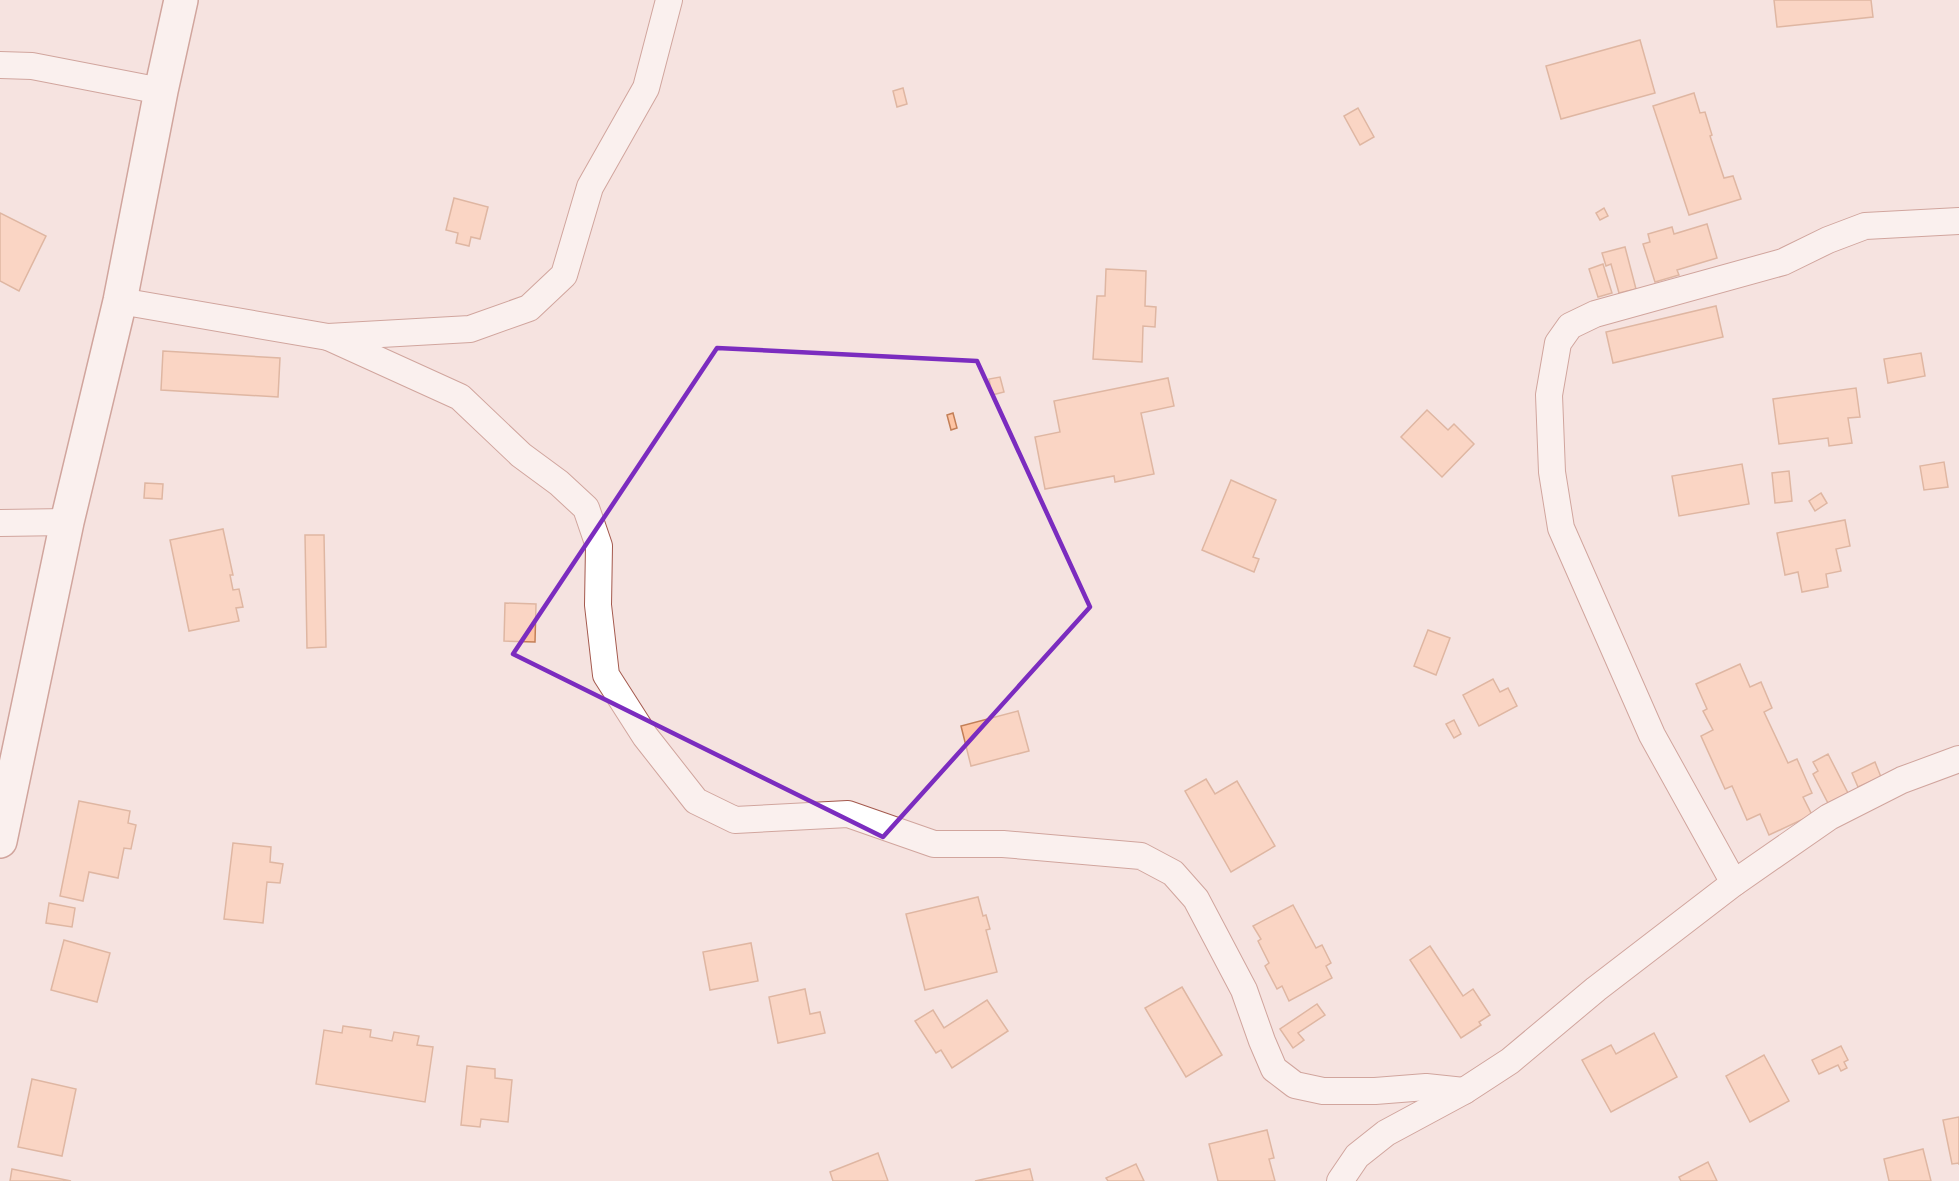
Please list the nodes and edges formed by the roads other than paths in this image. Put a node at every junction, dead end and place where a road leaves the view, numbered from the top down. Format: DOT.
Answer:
graph roads {
  1 [pos="181,0"];
  2 [pos="669,0"];
  3 [pos="0,64"];
  4 [pos="161,91"];
  5 [pos="1959,221"];
  6 [pos="120,301"];
  7 [pos="328,337"];
  8 [pos="67,522"];
  9 [pos="0,523"];
  10 [pos="1959,759"];
  11 [pos="0,840"];
  12 [pos="1734,883"];
  13 [pos="1464,1091"];
  14 [pos="1340,1181"];
  1 -- 4 [label="street"];
  2 -- 7 [label="street"];
  3 -- 4 [label="street"];
  4 -- 6 [label="street"];
  5 -- 12 [label="street"];
  6 -- 7 [label="street"];
  6 -- 8 [label="street"];
  7 -- 13 [label="street"];
  8 -- 9 [label="street"];
  8 -- 11 [label="street"];
  10 -- 12 [label="street"];
  12 -- 13 [label="street"];
  13 -- 14 [label="street"];
}
